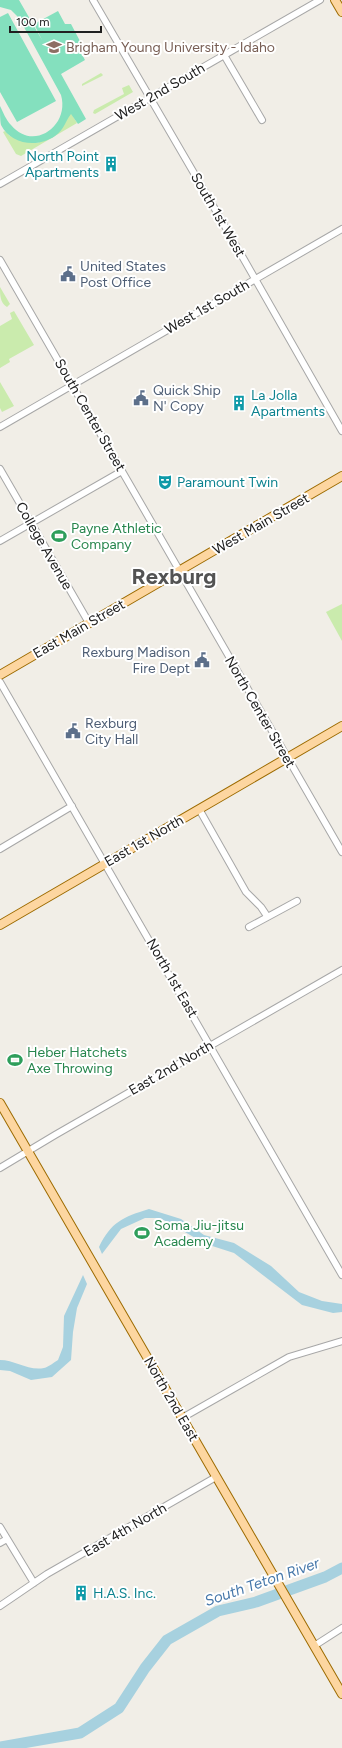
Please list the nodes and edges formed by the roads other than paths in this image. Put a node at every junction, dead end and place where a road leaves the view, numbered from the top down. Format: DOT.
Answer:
graph roads {
  1 [pos="93,0"];
  2 [pos="320,0"];
  3 [pos="335,0"];
  4 [pos="342,12"];
  5 [pos="224,55"];
  6 [pos="150,98"];
  7 [pos="262,120"];
  8 [pos="0,184"];
  9 [pos="342,229"];
  10 [pos="0,260"];
  11 [pos="254,279"];
  12 [pos="72,386"];
  13 [pos="0,427"];
  14 [pos="342,431"];
  15 [pos="0,469"];
  16 [pos="122,471"];
  17 [pos="342,476"];
  18 [pos="31,523"];
  19 [pos="0,541"];
  20 [pos="180,570"];
  21 [pos="89,623"];
  22 [pos="0,675"];
  23 [pos="0,682"];
  24 [pos="342,726"];
  25 [pos="287,758"];
  26 [pos="72,806"];
  27 [pos="199,809"];
  28 [pos="0,849"];
  29 [pos="342,852"];
  30 [pos="105,863"];
  31 [pos="297,901"];
  32 [pos="267,916"];
  33 [pos="0,925"];
  34 [pos="249,927"];
  35 [pos="342,970"];
  36 [pos="211,1045"];
  37 [pos="0,1103"];
  38 [pos="28,1151"];
  39 [pos="0,1168"];
  40 [pos="342,1276"];
  41 [pos="342,1341"];
  42 [pos="182,1418"];
  43 [pos="216,1477"];
  44 [pos="0,1527"];
  45 [pos="7,1539"];
  46 [pos="0,1543"];
  47 [pos="34,1583"];
  48 [pos="0,1606"];
  49 [pos="342,1628"];
  50 [pos="314,1646"];
  51 [pos="342,1694"];
  1 -- 6 [label="street, South 1st West"];
  2 -- 5 [label="street, West 2nd South"];
  3 -- 4 [label="main road"];
  5 -- 6 [label="street, West 2nd South"];
  5 -- 7 [label="street"];
  6 -- 8 [label="street, West 2nd South"];
  6 -- 11 [label="street, South 1st West"];
  9 -- 11 [label="street, West 1st South"];
  10 -- 12 [label="street, South Center Street"];
  11 -- 12 [label="street, West 1st South"];
  11 -- 14 [label="street, South 1st West"];
  12 -- 13 [label="street, West 1st South"];
  12 -- 16 [label="street, South Center Street"];
  15 -- 18 [label="street, College Avenue"];
  16 -- 18 [label="street"];
  16 -- 20 [label="street, South Center Street"];
  17 -- 20 [label="main road, West Main Street"];
  18 -- 19 [label="street"];
  18 -- 21 [label="street, College Avenue"];
  20 -- 21 [label="main road, East Main Street"];
  20 -- 25 [label="street, North Center Street"];
  21 -- 22 [label="main road, East Main Street"];
  23 -- 26 [label="street, North 1st East"];
  24 -- 25 [label="main road, East 1st North"];
  25 -- 27 [label="main road, East 1st North"];
  25 -- 29 [label="street, North Center Street"];
  26 -- 28 [label="street"];
  26 -- 30 [label="street, North 1st East"];
  27 -- 30 [label="main road, East 1st North"];
  27 -- 32 [label="street"];
  30 -- 33 [label="main road, East 1st North"];
  30 -- 36 [label="street, North 1st East"];
  31 -- 32 [label="street"];
  32 -- 34 [label="street"];
  35 -- 36 [label="street, East 2nd North"];
  36 -- 38 [label="street, East 2nd North"];
  36 -- 40 [label="street, North 1st East"];
  37 -- 38 [label="main road, North 2nd East"];
  38 -- 39 [label="street, East 2nd North"];
  38 -- 42 [label="main road, North 2nd East"];
  41 -- 42 [label="street"];
  42 -- 43 [label="main road, North 2nd East"];
  43 -- 47 [label="street, East 4th North"];
  43 -- 50 [label="main road, North 2nd East"];
  44 -- 45 [label="street"];
  45 -- 46 [label="street"];
  45 -- 47 [label="street"];
  47 -- 48 [label="street, East 4th North"];
  49 -- 50 [label="street"];
  50 -- 51 [label="main road, North 2nd East"];
}
